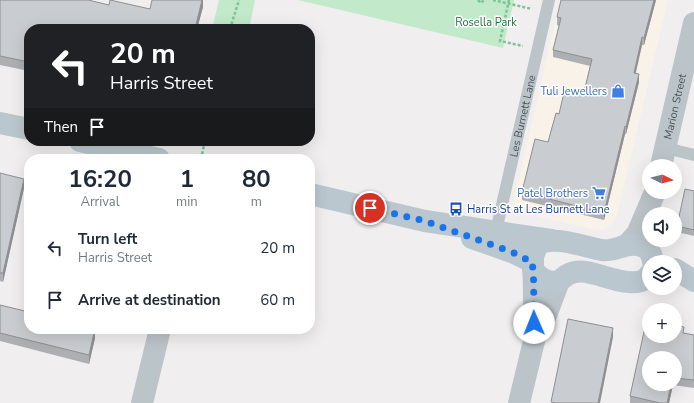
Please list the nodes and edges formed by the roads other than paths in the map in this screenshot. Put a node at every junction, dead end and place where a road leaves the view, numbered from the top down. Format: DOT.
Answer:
graph roads {
  1 [pos="549,0"];
  2 [pos="694,28"];
  3 [pos="0,123"];
  4 [pos="24,128"];
  5 [pos="102,146"];
  6 [pos="137,154"];
  7 [pos="694,155"];
  8 [pos="663,157"];
  9 [pos="315,195"];
  10 [pos="654,201"];
  11 [pos="425,221"];
  12 [pos="496,231"];
  13 [pos="551,240"];
  14 [pos="627,245"];
  15 [pos="645,255"];
  16 [pos="533,264"];
  17 [pos="642,271"];
  18 [pos="682,273"];
  19 [pos="559,281"];
  20 [pos="694,281"];
  21 [pos="694,286"];
  22 [pos="682,287"];
  23 [pos="159,334"];
  24 [pos="535,337"];
  25 [pos="142,403"];
  26 [pos="519,403"];
  1 -- 12 [label="lane, Les Burnett Lane"];
  2 -- 8 [label="street, Marion Street"];
  3 -- 4 [label="main road"];
  5 -- 6 [label="main road"];
  7 -- 8 [label="lane"];
  9 -- 11 [label="main road"];
  10 -- 14 [label="street"];
  11 -- 12 [label="main road"];
  11 -- 16 [label="main road"];
  12 -- 13 [label="main road"];
  13 -- 14 [label="main road"];
  13 -- 16 [label="main road"];
  14 -- 15 [label="main road"];
  16 -- 19 [label="main road"];
  16 -- 24 [label="street"];
  17 -- 19 [label="main road"];
  18 -- 20 [label="main road"];
  19 -- 24 [label="street"];
  21 -- 22 [label="main road"];
  23 -- 25 [label="street"];
  24 -- 26 [label="street"];
}
